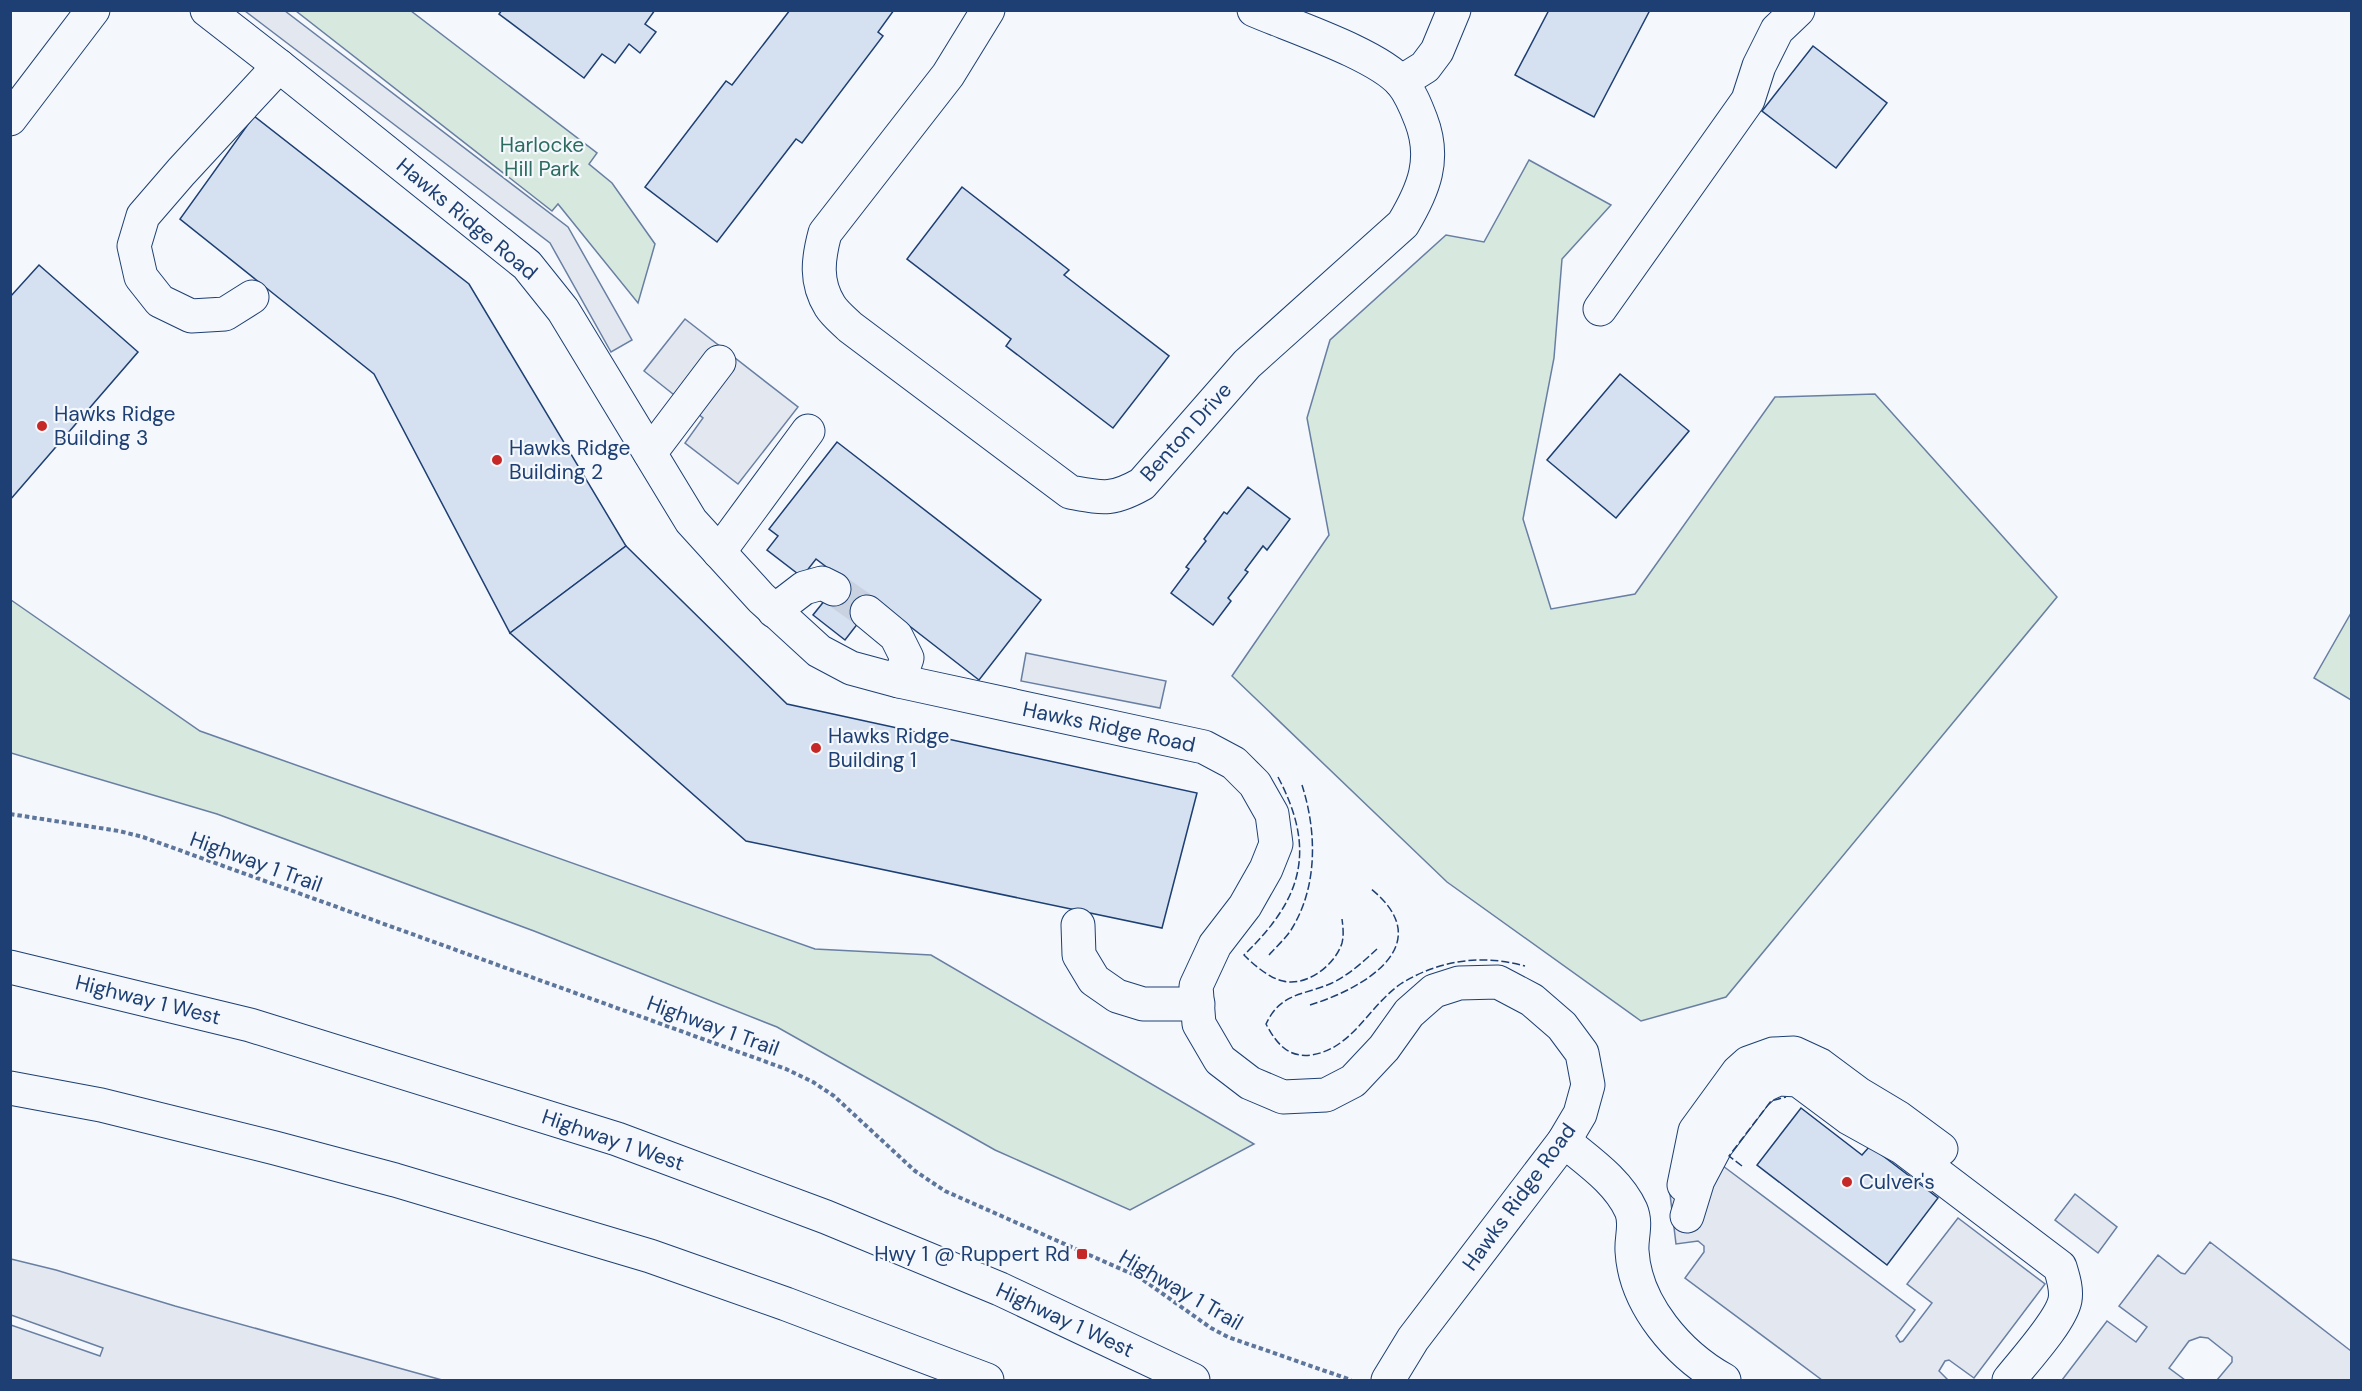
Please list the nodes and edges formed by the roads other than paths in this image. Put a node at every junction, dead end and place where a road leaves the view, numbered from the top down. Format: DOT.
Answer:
graph roads {
  1 [pos="93,10"];
  2 [pos="207,10"];
  3 [pos="988,10"];
  4 [pos="1254,10"];
  5 [pos="1454,10"];
  6 [pos="1798,10"];
  7 [pos="1304,20"];
  8 [pos="279,66"];
  9 [pos="1401,82"];
  10 [pos="10,119"];
  11 [pos="252,297"];
  12 [pos="1600,309"];
  13 [pos="719,362"];
  14 [pos="808,430"];
  15 [pos="650,453"];
  16 [pos="719,552"];
  17 [pos="834,589"];
  18 [pos="774,611"];
  19 [pos="867,612"];
  20 [pos="899,681"];
  21 [pos="1078,926"];
  22 [pos="10,967"];
  23 [pos="1198,1004"];
  24 [pos="10,1088"];
  25 [pos="1564,1141"];
  26 [pos="1687,1216"];
  27 [pos="987,1380"];
  28 [pos="1193,1380"];
  29 [pos="1388,1380"];
  30 [pos="1724,1380"];
  31 [pos="2009,1380"];
  1 -- 10 [label="street"];
  2 -- 8 [label="street, Hawks Ridge Road"];
  3 -- 9 [label="street, Benton Drive"];
  4 -- 7 [label="street, Benton Drive"];
  5 -- 9 [label="street"];
  6 -- 12 [label="street"];
  7 -- 9 [label="street, Benton Drive"];
  8 -- 11 [label="street"];
  8 -- 15 [label="street, Hawks Ridge Road"];
  13 -- 15 [label="street"];
  14 -- 16 [label="street"];
  15 -- 16 [label="street, Hawks Ridge Road"];
  16 -- 18 [label="street, Hawks Ridge Road"];
  17 -- 18 [label="street"];
  18 -- 20 [label="street, Hawks Ridge Road"];
  19 -- 20 [label="street"];
  20 -- 23 [label="street, Hawks Ridge Road"];
  21 -- 23 [label="street"];
  22 -- 28 [label="street, Highway 1 West"];
  23 -- 25 [label="street, Hawks Ridge Road"];
  24 -- 27 [label="street"];
  25 -- 29 [label="street, Hawks Ridge Road"];
  25 -- 30 [label="street"];
  26 -- 31 [label="street"];
}
